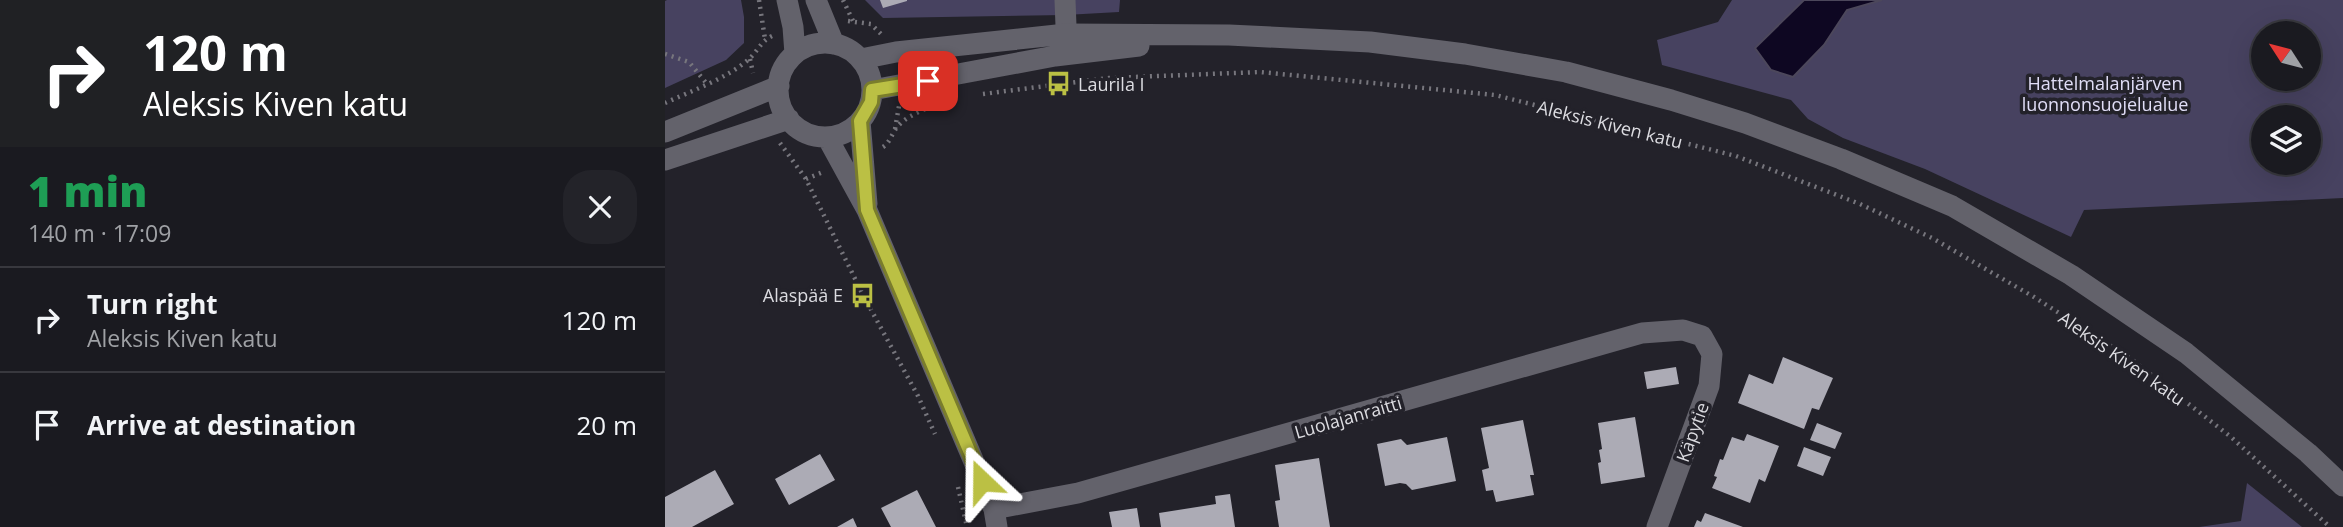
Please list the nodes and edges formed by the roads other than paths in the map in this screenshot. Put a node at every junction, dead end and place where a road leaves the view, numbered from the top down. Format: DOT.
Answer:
graph roads {
  1 [pos="787,0"];
  2 [pos="816,0"];
  3 [pos="1065,0"];
  4 [pos="834,44"];
  5 [pos="1067,44"];
  6 [pos="795,54"];
  7 [pos="861,59"];
  8 [pos="779,86"];
  9 [pos="872,90"];
  10 [pos="789,119"];
  11 [pos="860,121"];
  12 [pos="665,132"];
  13 [pos="827,136"];
  14 [pos="665,160"];
  15 [pos="867,210"];
  16 [pos="1702,336"];
  17 [pos="2343,486"];
  18 [pos="995,518"];
  19 [pos="1657,527"];
  1 -- 6 [label="main road"];
  2 -- 4 [label="main road"];
  3 -- 5 [label="main road"];
  4 -- 6 [label="main road"];
  4 -- 7 [label="main road"];
  5 -- 7 [label="main road, Aleksis Kiven katu"];
  5 -- 9 [label="main road, Aleksis Kiven katu"];
  5 -- 17 [label="main road, Aleksis Kiven katu"];
  6 -- 8 [label="main road"];
  7 -- 9 [label="main road"];
  8 -- 10 [label="main road"];
  8 -- 12 [label="main road"];
  9 -- 11 [label="main road"];
  10 -- 13 [label="main road"];
  10 -- 14 [label="main road"];
  11 -- 13 [label="main road"];
  11 -- 15 [label="main road"];
  13 -- 15 [label="main road"];
  15 -- 18 [label="main road"];
  16 -- 18 [label="main road, Luolajanraitti"];
  16 -- 19 [label="main road, Käpytie"];
}
